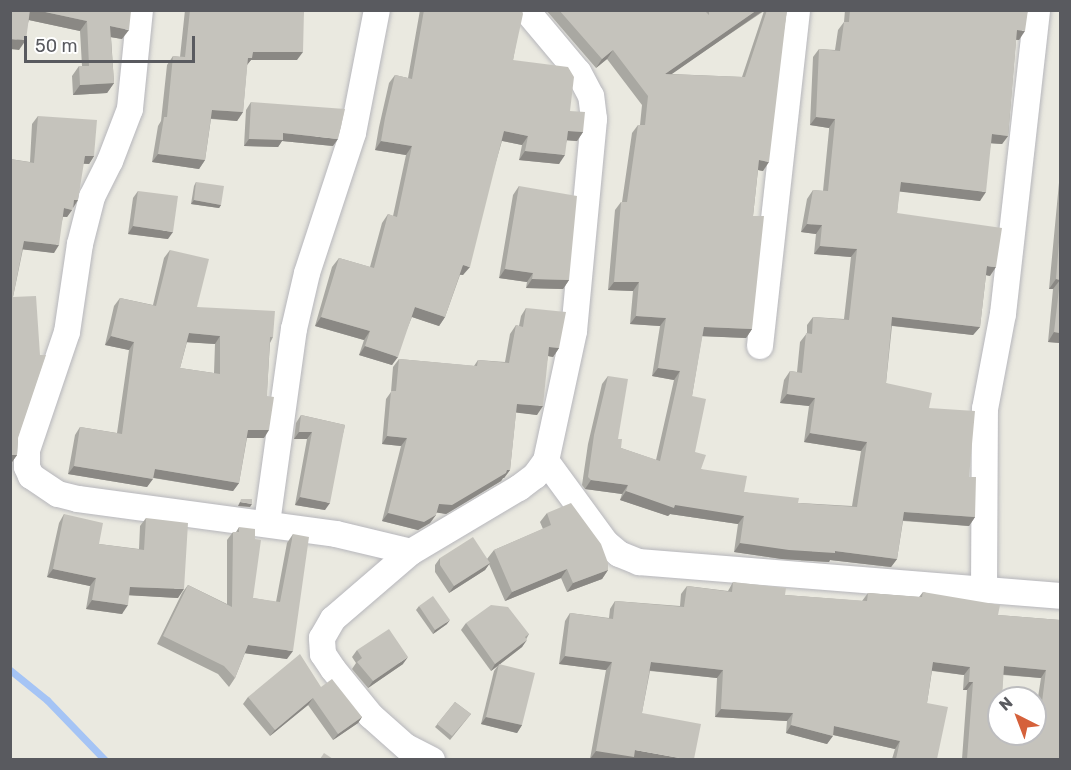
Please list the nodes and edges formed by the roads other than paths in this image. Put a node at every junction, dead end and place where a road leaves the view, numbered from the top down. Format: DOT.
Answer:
graph roads {
  1 [pos="140,10"];
  2 [pos="377,10"];
  3 [pos="526,10"];
  4 [pos="797,10"];
  5 [pos="1037,10"];
  6 [pos="760,346"];
  7 [pos="546,461"];
  8 [pos="267,523"];
  9 [pos="411,552"];
  10 [pos="984,591"];
  11 [pos="1060,596"];
  12 [pos="432,759"];
  1 -- 8 [label="street"];
  2 -- 8 [label="street"];
  3 -- 7 [label="street"];
  4 -- 6 [label="street"];
  5 -- 10 [label="street"];
  7 -- 9 [label="street"];
  7 -- 10 [label="street"];
  8 -- 9 [label="street"];
  9 -- 12 [label="street"];
  10 -- 11 [label="street"];
}
